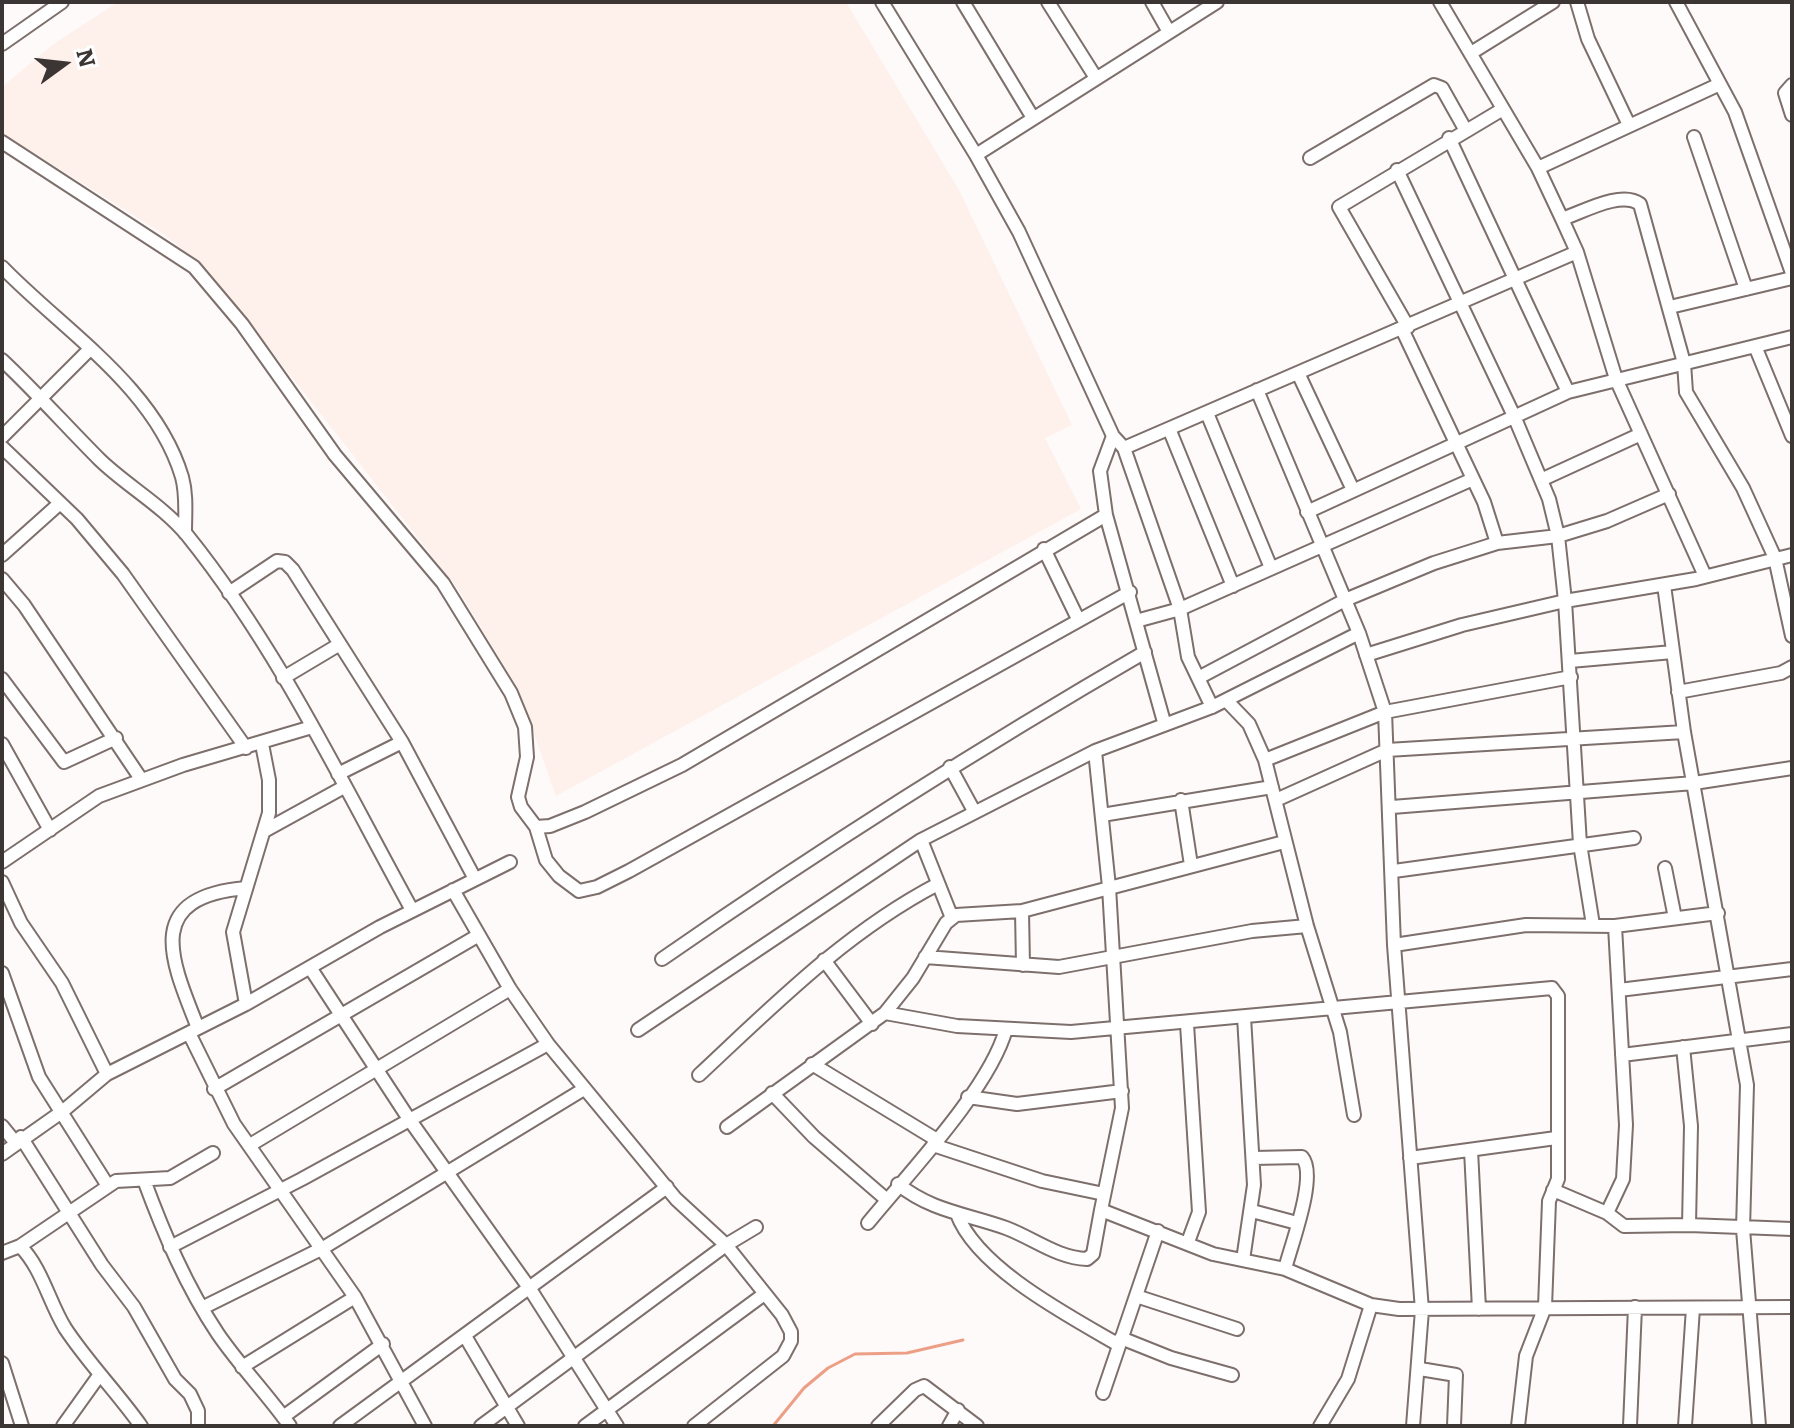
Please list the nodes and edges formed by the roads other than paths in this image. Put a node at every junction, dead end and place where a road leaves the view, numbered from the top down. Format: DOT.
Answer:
graph roads {
  1 [pos="62,2"];
  2 [pos="882,2"];
  3 [pos="963,2"];
  4 [pos="1048,2"];
  5 [pos="1152,2"];
  6 [pos="1217,2"];
  7 [pos="1440,2"];
  8 [pos="1553,2"];
  9 [pos="1577,2"];
  10 [pos="1676,2"];
  11 [pos="1169,32"];
  12 [pos="2,44"];
  13 [pos="1471,53"];
  14 [pos="1096,78"];
  15 [pos="1720,84"];
  16 [pos="1792,85"];
  17 [pos="1503,109"];
  18 [pos="1792,115"];
  19 [pos="1033,118"];
  20 [pos="1629,125"];
  21 [pos="1465,129"];
  22 [pos="1694,137"];
  23 [pos="1449,138"];
  24 [pos="2,142"];
  25 [pos="976,155"];
  26 [pos="1310,158"];
  27 [pos="1538,168"];
  28 [pos="1397,170"];
  29 [pos="1562,219"];
  30 [pos="1577,252"];
  31 [pos="2,267"];
  32 [pos="1792,275"];
  33 [pos="1516,278"];
  34 [pos="1746,289"];
  35 [pos="1458,303"];
  36 [pos="1670,307"];
  37 [pos="1405,328"];
  38 [pos="1792,337"];
  39 [pos="1755,346"];
  40 [pos="90,349"];
  41 [pos="2,360"];
  42 [pos="1684,363"];
  43 [pos="1298,373"];
  44 [pos="1616,379"];
  45 [pos="1257,390"];
  46 [pos="1568,392"];
  47 [pos="42,398"];
  48 [pos="1207,413"];
  49 [pos="1514,416"];
  50 [pos="1170,431"];
  51 [pos="1641,434"];
  52 [pos="1113,436"];
  53 [pos="1792,436"];
  54 [pos="2,437"];
  55 [pos="1455,442"];
  56 [pos="2,447"];
  57 [pos="1124,448"];
  58 [pos="1473,479"];
  59 [pos="1543,479"];
  60 [pos="1353,490"];
  61 [pos="1669,494"];
  62 [pos="59,504"];
  63 [pos="1307,512"];
  64 [pos="1106,515"];
  65 [pos="185,533"];
  66 [pos="1558,536"];
  67 [pos="1497,543"];
  68 [pos="1321,545"];
  69 [pos="1044,549"];
  70 [pos="2,555"];
  71 [pos="1792,555"];
  72 [pos="1775,558"];
  73 [pos="1271,568"];
  74 [pos="1705,576"];
  75 [pos="2,579"];
  76 [pos="1664,585"];
  77 [pos="1233,586"];
  78 [pos="1130,592"];
  79 [pos="229,593"];
  80 [pos="1345,600"];
  81 [pos="1565,601"];
  82 [pos="1180,609"];
  83 [pos="1078,619"];
  84 [pos="1136,621"];
  85 [pos="1359,633"];
  86 [pos="1792,636"];
  87 [pos="340,644"];
  88 [pos="1145,652"];
  89 [pos="1673,652"];
  90 [pos="1366,655"];
  91 [pos="1570,661"];
  92 [pos="1792,667"];
  93 [pos="1200,677"];
  94 [pos="1571,677"];
  95 [pos="283,678"];
  96 [pos="2,679"];
  97 [pos="1678,692"];
  98 [pos="1226,700"];
  99 [pos="1212,707"];
  100 [pos="1385,712"];
  101 [pos="1164,722"];
  102 [pos="312,727"];
  103 [pos="1684,732"];
  104 [pos="1574,737"];
  105 [pos="116,738"];
  106 [pos="402,742"];
  107 [pos="2,744"];
  108 [pos="262,744"];
  109 [pos="246,748"];
  110 [pos="1387,750"];
  111 [pos="1095,751"];
  112 [pos="1265,760"];
  113 [pos="950,767"];
  114 [pos="1792,768"];
  115 [pos="338,774"];
  116 [pos="141,779"];
  117 [pos="1694,783"];
  118 [pos="344,787"];
  119 [pos="1272,787"];
  120 [pos="1576,794"];
  121 [pos="1181,800"];
  122 [pos="1276,800"];
  123 [pos="1392,807"];
  124 [pos="974,811"];
  125 [pos="1102,815"];
  126 [pos="536,827"];
  127 [pos="50,830"];
  128 [pos="266,830"];
  129 [pos="1634,838"];
  130 [pos="921,840"];
  131 [pos="1284,842"];
  132 [pos="1580,844"];
  133 [pos="2,862"];
  134 [pos="510,862"];
  135 [pos="1191,865"];
  136 [pos="1665,868"];
  137 [pos="1394,871"];
  138 [pos="475,879"];
  139 [pos="2,882"];
  140 [pos="938,884"];
  141 [pos="1109,887"];
  142 [pos="246,888"];
  143 [pos="453,890"];
  144 [pos="412,910"];
  145 [pos="1022,911"];
  146 [pos="1718,913"];
  147 [pos="952,918"];
  148 [pos="1675,918"];
  149 [pos="1593,925"];
  150 [pos="1307,926"];
  151 [pos="1615,926"];
  152 [pos="479,935"];
  153 [pos="1394,945"];
  154 [pos="925,957"];
  155 [pos="1114,958"];
  156 [pos="662,959"];
  157 [pos="824,960"];
  158 [pos="1023,965"];
  159 [pos="311,969"];
  160 [pos="1792,969"];
  161 [pos="2,973"];
  162 [pos="1729,978"];
  163 [pos="510,989"];
  164 [pos="1619,990"];
  165 [pos="1399,1001"];
  166 [pos="246,1004"];
  167 [pos="1333,1010"];
  168 [pos="885,1013"];
  169 [pos="341,1014"];
  170 [pos="1244,1017"];
  171 [pos="872,1024"];
  172 [pos="1187,1024"];
  173 [pos="1006,1029"];
  174 [pos="194,1030"];
  175 [pos="638,1030"];
  176 [pos="1117,1030"];
  177 [pos="1792,1034"];
  178 [pos="1739,1042"];
  179 [pos="548,1044"];
  180 [pos="1683,1047"];
  181 [pos="1622,1055"];
  182 [pos="812,1064"];
  183 [pos="376,1067"];
  184 [pos="107,1074"];
  185 [pos="699,1075"];
  186 [pos="214,1089"];
  187 [pos="584,1089"];
  188 [pos="1122,1091"];
  189 [pos="772,1093"];
  190 [pos="968,1097"];
  191 [pos="63,1111"];
  192 [pos="1354,1115"];
  193 [pos="409,1119"];
  194 [pos="2,1126"];
  195 [pos="727,1127"];
  196 [pos="1556,1138"];
  197 [pos="18,1140"];
  198 [pos="935,1142"];
  199 [pos="250,1145"];
  200 [pos="1471,1150"];
  201 [pos="213,1153"];
  202 [pos="2,1154"];
  203 [pos="1253,1158"];
  204 [pos="1410,1158"];
  205 [pos="446,1173"];
  206 [pos="144,1180"];
  207 [pos="898,1184"];
  208 [pos="108,1186"];
  209 [pos="667,1187"];
  210 [pos="283,1189"];
  211 [pos="1553,1190"];
  212 [pos="1104,1194"];
  213 [pos="887,1200"];
  214 [pos="1101,1210"];
  215 [pos="68,1211"];
  216 [pos="1252,1211"];
  217 [pos="1607,1213"];
  218 [pos="957,1214"];
  219 [pos="868,1223"];
  220 [pos="1297,1223"];
  221 [pos="1689,1225"];
  222 [pos="756,1227"];
  223 [pos="1743,1229"];
  224 [pos="1792,1229"];
  225 [pos="1158,1231"];
  226 [pos="1188,1242"];
  227 [pos="726,1245"];
  228 [pos="20,1246"];
  229 [pos="170,1247"];
  230 [pos="323,1248"];
  231 [pos="2,1253"];
  232 [pos="1243,1260"];
  233 [pos="1285,1269"];
  234 [pos="530,1289"];
  235 [pos="763,1295"];
  236 [pos="1136,1296"];
  237 [pos="355,1297"];
  238 [pos="1371,1305"];
  239 [pos="1545,1307"];
  240 [pos="1635,1307"];
  241 [pos="1792,1307"];
  242 [pos="202,1308"];
  243 [pos="1693,1308"];
  244 [pos="1479,1309"];
  245 [pos="1422,1310"];
  246 [pos="1751,1310"];
  247 [pos="1237,1329"];
  248 [pos="465,1336"];
  249 [pos="1120,1342"];
  250 [pos="383,1344"];
  251 [pos="573,1357"];
  252 [pos="2,1363"];
  253 [pos="242,1367"];
  254 [pos="1420,1369"];
  255 [pos="1232,1375"];
  256 [pos="98,1377"];
  257 [pos="403,1380"];
  258 [pos="1103,1393"];
  259 [pos="506,1407"];
  260 [pos="958,1410"];
  261 [pos="605,1412"];
  262 [pos="286,1421"];
  263 [pos="139,1425"];
  264 [pos="22,1426"];
  265 [pos="63,1426"];
  266 [pos="198,1426"];
  267 [pos="340,1426"];
  268 [pos="425,1426"];
  269 [pos="481,1426"];
  270 [pos="518,1426"];
  271 [pos="585,1426"];
  272 [pos="617,1426"];
  273 [pos="694,1426"];
  274 [pos="878,1426"];
  275 [pos="949,1426"];
  276 [pos="977,1426"];
  277 [pos="1320,1426"];
  278 [pos="1413,1426"];
  279 [pos="1454,1426"];
  280 [pos="1518,1426"];
  281 [pos="1630,1426"];
  282 [pos="1685,1426"];
  283 [pos="1759,1426"];
  1 -- 12 [label="street"];
  2 -- 25 [label="street"];
  3 -- 19 [label="street"];
  4 -- 14 [label="street"];
  5 -- 11 [label="street"];
  6 -- 11 [label="street"];
  7 -- 13 [label="street"];
  8 -- 13 [label="street"];
  9 -- 20 [label="street"];
  10 -- 15 [label="street"];
  11 -- 14 [label="street"];
  13 -- 17 [label="street"];
  14 -- 19 [label="street"];
  15 -- 20 [label="street"];
  15 -- 32 [label="street"];
  16 -- 18 [label="street"];
  17 -- 21 [label="street"];
  17 -- 27 [label="street"];
  19 -- 25 [label="street"];
  20 -- 27 [label="street"];
  21 -- 23 [label="street"];
  21 -- 26 [label="street"];
  22 -- 34 [label="street"];
  23 -- 28 [label="street"];
  23 -- 33 [label="street"];
  24 -- 126 [label="street"];
  25 -- 52 [label="street"];
  27 -- 29 [label="street"];
  28 -- 35 [label="street"];
  28 -- 37 [label="street"];
  29 -- 30 [label="street"];
  29 -- 36 [label="street"];
  30 -- 33 [label="street"];
  30 -- 44 [label="street"];
  31 -- 40 [label="street"];
  32 -- 34 [label="street"];
  33 -- 35 [label="street"];
  33 -- 46 [label="street"];
  34 -- 36 [label="street"];
  35 -- 37 [label="street"];
  35 -- 49 [label="street"];
  36 -- 42 [label="street"];
  37 -- 43 [label="street"];
  37 -- 55 [label="street"];
  38 -- 39 [label="street"];
  39 -- 42 [label="street"];
  39 -- 53 [label="street"];
  40 -- 47 [label="street"];
  40 -- 65 [label="street"];
  41 -- 47 [label="street"];
  42 -- 44 [label="street"];
  42 -- 72 [label="street"];
  43 -- 45 [label="street"];
  43 -- 60 [label="street"];
  44 -- 46 [label="street"];
  44 -- 51 [label="street"];
  45 -- 48 [label="street"];
  45 -- 63 [label="street"];
  46 -- 49 [label="street"];
  47 -- 54 [label="street"];
  47 -- 65 [label="street"];
  48 -- 50 [label="street"];
  48 -- 73 [label="street"];
  49 -- 55 [label="street"];
  49 -- 59 [label="street"];
  50 -- 57 [label="street"];
  50 -- 77 [label="street"];
  51 -- 59 [label="street"];
  51 -- 61 [label="street"];
  52 -- 57 [label="street"];
  52 -- 64 [label="street"];
  55 -- 58 [label="street"];
  55 -- 60 [label="street"];
  56 -- 62 [label="street"];
  57 -- 82 [label="street"];
  58 -- 67 [label="street"];
  58 -- 68 [label="street"];
  59 -- 66 [label="street"];
  60 -- 63 [label="street"];
  61 -- 66 [label="street"];
  61 -- 74 [label="street"];
  62 -- 70 [label="street"];
  62 -- 109 [label="street"];
  63 -- 68 [label="street"];
  64 -- 69 [label="street"];
  64 -- 78 [label="street"];
  65 -- 79 [label="street"];
  66 -- 67 [label="street"];
  66 -- 81 [label="street"];
  67 -- 80 [label="street"];
  68 -- 73 [label="street"];
  68 -- 80 [label="street"];
  69 -- 83 [label="street"];
  69 -- 126 [label="street"];
  71 -- 72 [label="street"];
  72 -- 74 [label="street"];
  72 -- 86 [label="street"];
  73 -- 77 [label="street"];
  74 -- 76 [label="street"];
  75 -- 105 [label="street"];
  76 -- 81 [label="street"];
  76 -- 89 [label="street"];
  77 -- 82 [label="street"];
  78 -- 83 [label="street"];
  78 -- 84 [label="street"];
  79 -- 87 [label="street"];
  79 -- 95 [label="street"];
  80 -- 85 [label="street"];
  80 -- 93 [label="street"];
  81 -- 90 [label="street"];
  81 -- 91 [label="street"];
  82 -- 84 [label="street"];
  82 -- 93 [label="street"];
  83 -- 126 [label="street"];
  84 -- 88 [label="street"];
  85 -- 90 [label="street"];
  85 -- 98 [label="street"];
  87 -- 95 [label="street"];
  87 -- 106 [label="street"];
  88 -- 101 [label="street"];
  88 -- 113 [label="street"];
  89 -- 91 [label="street"];
  89 -- 97 [label="street"];
  90 -- 100 [label="street"];
  91 -- 94 [label="street"];
  92 -- 97 [label="street"];
  93 -- 99 [label="street"];
  94 -- 100 [label="street"];
  94 -- 104 [label="street"];
  95 -- 102 [label="street"];
  96 -- 105 [label="street"];
  97 -- 103 [label="street"];
  98 -- 99 [label="street"];
  98 -- 112 [label="street"];
  99 -- 101 [label="street"];
  100 -- 110 [label="street"];
  100 -- 112 [label="street"];
  101 -- 111 [label="street"];
  102 -- 108 [label="street"];
  102 -- 115 [label="street"];
  103 -- 104 [label="street"];
  103 -- 117 [label="street"];
  104 -- 110 [label="street"];
  104 -- 120 [label="street"];
  105 -- 116 [label="street"];
  106 -- 115 [label="street"];
  106 -- 138 [label="street"];
  107 -- 127 [label="street"];
  108 -- 109 [label="street"];
  108 -- 128 [label="street"];
  109 -- 116 [label="street"];
  110 -- 122 [label="street"];
  110 -- 123 [label="street"];
  111 -- 124 [label="street"];
  111 -- 125 [label="street"];
  112 -- 119 [label="street"];
  113 -- 124 [label="street"];
  113 -- 156 [label="street"];
  114 -- 117 [label="street"];
  115 -- 118 [label="street"];
  116 -- 127 [label="street"];
  117 -- 120 [label="street"];
  117 -- 146 [label="street"];
  118 -- 128 [label="street"];
  118 -- 144 [label="street"];
  119 -- 121 [label="street"];
  119 -- 122 [label="street"];
  120 -- 123 [label="street"];
  120 -- 132 [label="street"];
  121 -- 125 [label="street"];
  121 -- 135 [label="street"];
  122 -- 131 [label="street"];
  123 -- 137 [label="street"];
  124 -- 130 [label="street"];
  125 -- 141 [label="street"];
  127 -- 133 [label="street"];
  128 -- 142 [label="street"];
  129 -- 132 [label="street"];
  130 -- 140 [label="street"];
  130 -- 175 [label="street"];
  131 -- 135 [label="street"];
  131 -- 150 [label="street"];
  132 -- 137 [label="street"];
  132 -- 149 [label="street"];
  134 -- 138 [label="street"];
  135 -- 141 [label="street"];
  136 -- 148 [label="street"];
  137 -- 153 [label="street"];
  138 -- 143 [label="street"];
  139 -- 184 [label="street"];
  140 -- 147 [label="street"];
  140 -- 157 [label="street"];
  141 -- 145 [label="street"];
  141 -- 155 [label="street"];
  142 -- 166 [label="street"];
  142 -- 174 [label="street"];
  143 -- 144 [label="street"];
  143 -- 152 [label="street"];
  144 -- 159 [label="street"];
  145 -- 147 [label="street"];
  145 -- 158 [label="street"];
  146 -- 148 [label="street"];
  146 -- 162 [label="street"];
  147 -- 154 [label="street"];
  148 -- 151 [label="street"];
  149 -- 151 [label="street"];
  149 -- 153 [label="street"];
  150 -- 155 [label="street"];
  150 -- 167 [label="street"];
  151 -- 164 [label="street"];
  152 -- 163 [label="street"];
  152 -- 169 [label="street"];
  153 -- 165 [label="street"];
  154 -- 158 [label="street"];
  154 -- 168 [label="street"];
  155 -- 158 [label="street"];
  155 -- 176 [label="street"];
  157 -- 171 [label="street"];
  157 -- 185 [label="street"];
  159 -- 166 [label="street"];
  159 -- 169 [label="street"];
  160 -- 162 [label="street"];
  161 -- 191 [label="street"];
  162 -- 164 [label="street"];
  162 -- 178 [label="street"];
  163 -- 179 [label="street"];
  163 -- 183 [label="street"];
  164 -- 181 [label="street"];
  165 -- 167 [label="street"];
  165 -- 196 [label="street"];
  165 -- 204 [label="street"];
  166 -- 174 [label="street"];
  167 -- 170 [label="street"];
  167 -- 192 [label="street"];
  168 -- 171 [label="street"];
  168 -- 173 [label="street"];
  169 -- 183 [label="street"];
  169 -- 186 [label="street"];
  170 -- 172 [label="street"];
  170 -- 203 [label="street"];
  171 -- 182 [label="street"];
  172 -- 176 [label="street"];
  172 -- 226 [label="street"];
  173 -- 176 [label="street"];
  173 -- 190 [label="street"];
  174 -- 184 [label="street"];
  174 -- 186 [label="street"];
  176 -- 188 [label="street"];
  177 -- 178 [label="street"];
  178 -- 180 [label="street"];
  178 -- 223 [label="street"];
  179 -- 187 [label="street"];
  179 -- 193 [label="street"];
  180 -- 181 [label="street"];
  180 -- 221 [label="street"];
  181 -- 217 [label="street"];
  182 -- 189 [label="street"];
  182 -- 198 [label="street"];
  183 -- 193 [label="street"];
  183 -- 199 [label="street"];
  184 -- 191 [label="street"];
  186 -- 199 [label="street"];
  187 -- 205 [label="street"];
  187 -- 209 [label="street"];
  188 -- 190 [label="street"];
  188 -- 212 [label="street"];
  189 -- 195 [label="street"];
  189 -- 213 [label="street"];
  190 -- 198 [label="street"];
  191 -- 197 [label="street"];
  191 -- 208 [label="street"];
  193 -- 205 [label="street"];
  193 -- 210 [label="street"];
  194 -- 197 [label="street"];
  196 -- 200 [label="street"];
  196 -- 211 [label="street"];
  197 -- 202 [label="street"];
  197 -- 215 [label="street"];
  198 -- 207 [label="street"];
  198 -- 212 [label="street"];
  199 -- 210 [label="street"];
  200 -- 204 [label="street"];
  200 -- 244 [label="street"];
  201 -- 206 [label="street"];
  203 -- 216 [label="street"];
  203 -- 220 [label="street"];
  204 -- 245 [label="street"];
  205 -- 230 [label="street"];
  205 -- 234 [label="street"];
  206 -- 208 [label="street"];
  206 -- 229 [label="street"];
  207 -- 213 [label="street"];
  207 -- 218 [label="street"];
  208 -- 215 [label="street"];
  209 -- 227 [label="street"];
  209 -- 234 [label="street"];
  210 -- 229 [label="street"];
  210 -- 230 [label="street"];
  211 -- 217 [label="street"];
  211 -- 239 [label="street"];
  212 -- 214 [label="street"];
  213 -- 219 [label="street"];
  214 -- 218 [label="street"];
  214 -- 225 [label="street"];
  215 -- 228 [label="street"];
  215 -- 266 [label="street"];
  216 -- 220 [label="street"];
  216 -- 232 [label="street"];
  217 -- 221 [label="street"];
  218 -- 249 [label="street"];
  220 -- 233 [label="street"];
  221 -- 223 [label="street"];
  222 -- 227 [label="street"];
  223 -- 224 [label="street"];
  223 -- 246 [label="street"];
  225 -- 226 [label="street"];
  225 -- 236 [label="street"];
  226 -- 232 [label="street"];
  227 -- 235 [label="street"];
  227 -- 251 [label="street"];
  228 -- 231 [label="street"];
  228 -- 256 [label="street"];
  229 -- 242 [label="street"];
  230 -- 237 [label="street"];
  230 -- 242 [label="street"];
  232 -- 233 [label="street"];
  233 -- 238 [label="street"];
  234 -- 248 [label="street"];
  234 -- 251 [label="street"];
  235 -- 261 [label="street"];
  235 -- 273 [label="street"];
  236 -- 247 [label="street"];
  236 -- 249 [label="street"];
  237 -- 250 [label="street"];
  237 -- 253 [label="street"];
  238 -- 245 [label="street"];
  238 -- 277 [label="street"];
  239 -- 240 [label="street"];
  239 -- 244 [label="street"];
  239 -- 280 [label="street"];
  240 -- 243 [label="street"];
  240 -- 281 [label="street"];
  241 -- 246 [label="street"];
  242 -- 253 [label="street"];
  243 -- 246 [label="street"];
  243 -- 282 [label="street"];
  244 -- 245 [label="street"];
  245 -- 254 [label="street"];
  246 -- 283 [label="street"];
  248 -- 257 [label="street"];
  248 -- 259 [label="street"];
  249 -- 255 [label="street"];
  249 -- 258 [label="street"];
  250 -- 257 [label="street"];
  250 -- 262 [label="street"];
  251 -- 259 [label="street"];
  251 -- 261 [label="street"];
  252 -- 264 [label="street"];
  253 -- 262 [label="street"];
  254 -- 278 [label="street"];
  254 -- 279 [label="street"];
  256 -- 263 [label="street"];
  256 -- 265 [label="street"];
  257 -- 267 [label="street"];
  257 -- 268 [label="street"];
  259 -- 269 [label="street"];
  259 -- 270 [label="street"];
  260 -- 274 [label="street"];
  260 -- 275 [label="street"];
  260 -- 276 [label="street"];
  261 -- 271 [label="street"];
  261 -- 272 [label="street"];
}
